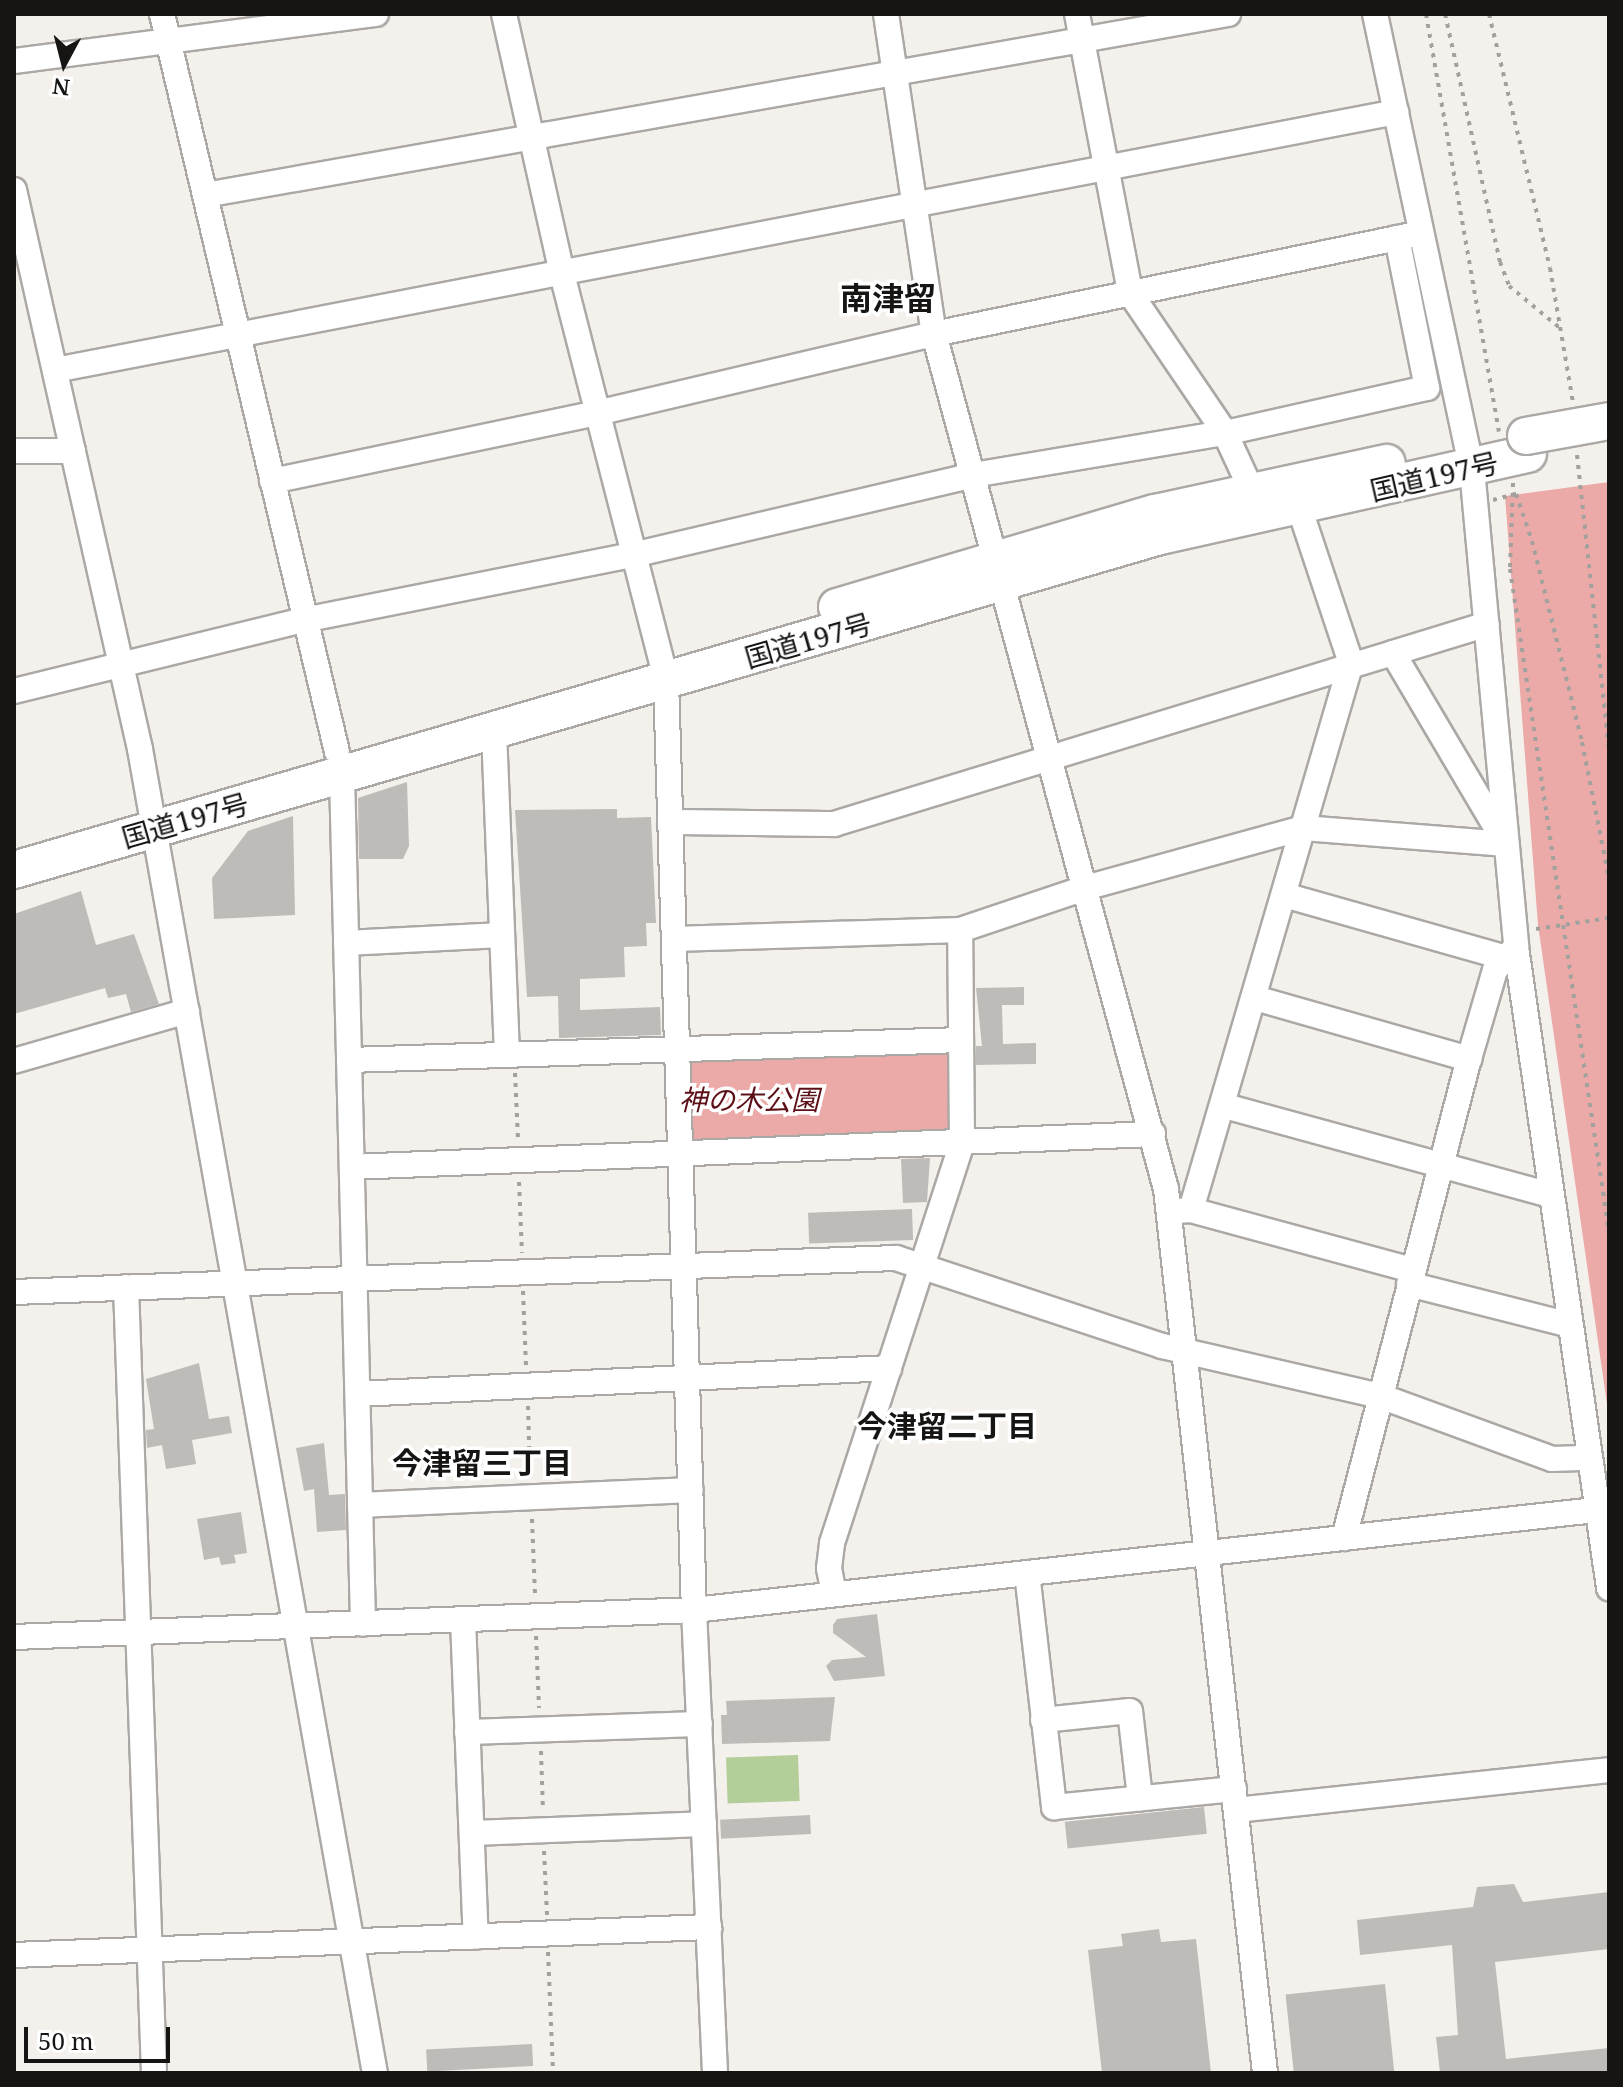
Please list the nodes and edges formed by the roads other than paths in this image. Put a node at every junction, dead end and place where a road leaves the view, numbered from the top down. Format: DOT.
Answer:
graph roads {
  1 [pos="162,14"];
  2 [pos="376,14"];
  3 [pos="504,14"];
  4 [pos="886,14"];
  5 [pos="1077,14"];
  6 [pos="1228,14"];
  7 [pos="1375,14"];
  8 [pos="1082,40"];
  9 [pos="168,43"];
  10 [pos="14,61"];
  11 [pos="897,73"];
  12 [pos="1396,112"];
  13 [pos="530,138"];
  14 [pos="1105,167"];
  15 [pos="14,190"];
  16 [pos="205,195"];
  17 [pos="915,203"];
  18 [pos="1423,233"];
  19 [pos="1397,238"];
  20 [pos="561,270"];
  21 [pos="1130,293"];
  22 [pos="934,334"];
  23 [pos="237,335"];
  24 [pos="55,370"];
  25 [pos="601,412"];
  26 [pos="1609,421"];
  27 [pos="1225,433"];
  28 [pos="1592,440"];
  29 [pos="1527,445"];
  30 [pos="14,451"];
  31 [pos="73,451"];
  32 [pos="1470,458"];
  33 [pos="973,475"];
  34 [pos="272,481"];
  35 [pos="1251,489"];
  36 [pos="1299,507"];
  37 [pos="637,554"];
  38 [pos="998,572"];
  39 [pos="304,620"];
  40 [pos="1487,624"];
  41 [pos="1393,653"];
  42 [pos="1351,663"];
  43 [pos="121,666"];
  44 [pos="664,668"];
  45 [pos="14,691"];
  46 [pos="494,731"];
  47 [pos="1050,759"];
  48 [pos="339,764"];
  49 [pos="152,816"];
  50 [pos="670,822"];
  51 [pos="1303,828"];
  52 [pos="1506,844"];
  53 [pos="14,848"];
  54 [pos="14,870"];
  55 [pos="1085,888"];
  56 [pos="1284,895"];
  57 [pos="960,930"];
  58 [pos="502,935"];
  59 [pos="674,939"];
  60 [pos="346,943"];
  61 [pos="1511,946"];
  62 [pos="1255,998"];
  63 [pos="187,1011"];
  64 [pos="960,1040"];
  65 [pos="677,1049"];
  66 [pos="511,1055"];
  67 [pos="1469,1059"];
  68 [pos="349,1060"];
  69 [pos="14,1061"];
  70 [pos="1225,1106"];
  71 [pos="1153,1134"];
  72 [pos="962,1142"];
  73 [pos="680,1154"];
  74 [pos="1440,1165"];
  75 [pos="352,1167"];
  76 [pos="1551,1195"];
  77 [pos="1180,1211"];
  78 [pos="684,1266"];
  79 [pos="922,1266"];
  80 [pos="1411,1277"];
  81 [pos="354,1278"];
  82 [pos="235,1283"];
  83 [pos="126,1287"];
  84 [pos="14,1292"];
  85 [pos="1570,1325"];
  86 [pos="1186,1351"];
  87 [pos="889,1368"];
  88 [pos="687,1377"];
  89 [pos="358,1394"];
  90 [pos="1380,1396"];
  91 [pos="1589,1458"];
  92 [pos="691,1490"];
  93 [pos="360,1505"];
  94 [pos="1596,1510"];
  95 [pos="1344,1538"];
  96 [pos="1208,1553"];
  97 [pos="1027,1573"];
  98 [pos="1609,1588"];
  99 [pos="834,1594"];
  100 [pos="694,1610"];
  101 [pos="463,1620"];
  102 [pos="363,1624"];
  103 [pos="296,1628"];
  104 [pos="138,1633"];
  105 [pos="14,1637"];
  106 [pos="1043,1720"];
  107 [pos="700,1724"];
  108 [pos="467,1732"];
  109 [pos="1609,1770"];
  110 [pos="1140,1798"];
  111 [pos="1235,1800"];
  112 [pos="704,1824"];
  113 [pos="472,1833"];
  114 [pos="709,1927"];
  115 [pos="476,1937"];
  116 [pos="351,1941"];
  117 [pos="150,1949"];
  118 [pos="14,1955"];
  119 [pos="154,2073"];
  120 [pos="375,2073"];
  121 [pos="715,2073"];
  122 [pos="1265,2073"];
  1 -- 9 [label="street"];
  2 -- 9 [label="street"];
  3 -- 13 [label="street"];
  4 -- 11 [label="street"];
  5 -- 8 [label="street"];
  6 -- 8 [label="street"];
  7 -- 12 [label="street"];
  8 -- 11 [label="street"];
  8 -- 14 [label="street"];
  9 -- 10 [label="street"];
  9 -- 16 [label="street"];
  11 -- 13 [label="street"];
  11 -- 17 [label="street"];
  12 -- 14 [label="street"];
  12 -- 18 [label="street"];
  13 -- 16 [label="street"];
  13 -- 20 [label="street"];
  14 -- 17 [label="street"];
  14 -- 21 [label="street"];
  15 -- 24 [label="street"];
  16 -- 23 [label="street"];
  17 -- 20 [label="street"];
  17 -- 22 [label="street"];
  18 -- 19 [label="street"];
  18 -- 32 [label="street"];
  19 -- 21 [label="street"];
  19 -- 27 [label="street"];
  20 -- 23 [label="street"];
  20 -- 25 [label="street"];
  21 -- 22 [label="street"];
  21 -- 27 [label="street"];
  22 -- 25 [label="street"];
  22 -- 33 [label="street"];
  23 -- 24 [label="street"];
  23 -- 34 [label="street"];
  24 -- 31 [label="street"];
  25 -- 34 [label="street"];
  25 -- 37 [label="street"];
  26 -- 29 [label="highway, 国道197号, bridge"];
  27 -- 33 [label="street"];
  27 -- 35 [label="street"];
  28 -- 29 [label="highway, 国道197号"];
  29 -- 32 [label="highway, 国道197号"];
  30 -- 31 [label="street"];
  31 -- 43 [label="street"];
  32 -- 35 [label="highway, 国道197号"];
  32 -- 36 [label="highway, 国道197号"];
  32 -- 40 [label="street"];
  33 -- 37 [label="street"];
  33 -- 38 [label="street"];
  34 -- 39 [label="street"];
  35 -- 38 [label="highway, 国道197号"];
  36 -- 38 [label="highway, 国道197号"];
  36 -- 42 [label="street"];
  37 -- 39 [label="street"];
  37 -- 44 [label="street"];
  38 -- 44 [label="highway, 国道197号"];
  38 -- 47 [label="street"];
  39 -- 43 [label="street"];
  39 -- 48 [label="street"];
  40 -- 41 [label="street"];
  40 -- 52 [label="street"];
  41 -- 42 [label="street"];
  41 -- 52 [label="street"];
  42 -- 47 [label="street"];
  42 -- 51 [label="street"];
  43 -- 45 [label="street"];
  43 -- 49 [label="street"];
  44 -- 46 [label="highway, 国道197号"];
  44 -- 48 [label="highway, 国道197号"];
  44 -- 50 [label="street"];
  46 -- 48 [label="highway, 国道197号"];
  46 -- 58 [label="street"];
  47 -- 50 [label="street"];
  47 -- 55 [label="street"];
  48 -- 49 [label="highway, 国道197号"];
  48 -- 60 [label="street"];
  49 -- 53 [label="highway, 国道197号"];
  49 -- 54 [label="highway, 国道197号"];
  49 -- 63 [label="street"];
  50 -- 59 [label="street"];
  51 -- 52 [label="street"];
  51 -- 55 [label="street"];
  51 -- 56 [label="street"];
  52 -- 61 [label="street"];
  55 -- 57 [label="street"];
  55 -- 71 [label="street"];
  56 -- 61 [label="street"];
  56 -- 62 [label="street"];
  57 -- 59 [label="street"];
  57 -- 64 [label="street"];
  58 -- 60 [label="street"];
  58 -- 66 [label="street"];
  59 -- 65 [label="street"];
  60 -- 68 [label="street"];
  61 -- 67 [label="street"];
  61 -- 76 [label="street"];
  62 -- 67 [label="street"];
  62 -- 70 [label="street"];
  63 -- 69 [label="street"];
  63 -- 82 [label="street"];
  64 -- 65 [label="street"];
  64 -- 72 [label="street"];
  65 -- 66 [label="street"];
  65 -- 73 [label="street"];
  66 -- 68 [label="street"];
  67 -- 74 [label="street"];
  68 -- 75 [label="street"];
  70 -- 74 [label="street"];
  70 -- 77 [label="street"];
  71 -- 72 [label="street"];
  71 -- 77 [label="street"];
  72 -- 73 [label="street"];
  72 -- 79 [label="street"];
  73 -- 75 [label="street"];
  73 -- 78 [label="street"];
  74 -- 76 [label="street"];
  74 -- 80 [label="street"];
  75 -- 81 [label="street"];
  76 -- 85 [label="street"];
  77 -- 80 [label="street"];
  77 -- 86 [label="street"];
  78 -- 79 [label="street"];
  78 -- 81 [label="street"];
  78 -- 88 [label="street"];
  79 -- 86 [label="street"];
  79 -- 87 [label="street"];
  80 -- 85 [label="street"];
  80 -- 90 [label="street"];
  81 -- 82 [label="street"];
  81 -- 89 [label="street"];
  82 -- 83 [label="street"];
  82 -- 103 [label="street"];
  83 -- 84 [label="street"];
  83 -- 104 [label="street"];
  85 -- 91 [label="street"];
  86 -- 90 [label="street"];
  86 -- 96 [label="street"];
  87 -- 88 [label="street"];
  87 -- 99 [label="street"];
  88 -- 89 [label="street"];
  88 -- 92 [label="street"];
  89 -- 93 [label="street"];
  90 -- 91 [label="street"];
  90 -- 95 [label="street"];
  91 -- 94 [label="street"];
  92 -- 93 [label="street"];
  92 -- 100 [label="street"];
  93 -- 102 [label="street"];
  94 -- 95 [label="street"];
  94 -- 98 [label="street"];
  95 -- 96 [label="street"];
  96 -- 97 [label="street"];
  96 -- 111 [label="street"];
  97 -- 99 [label="street"];
  97 -- 106 [label="street"];
  99 -- 100 [label="street"];
  100 -- 101 [label="street"];
  100 -- 107 [label="street"];
  101 -- 102 [label="street"];
  101 -- 108 [label="street"];
  102 -- 103 [label="street"];
  103 -- 104 [label="street"];
  103 -- 116 [label="street"];
  104 -- 105 [label="street"];
  104 -- 117 [label="street"];
  106 -- 110 [label="street"];
  106 -- 110 [label="street"];
  107 -- 108 [label="street"];
  107 -- 112 [label="street"];
  108 -- 113 [label="street"];
  109 -- 111 [label="street"];
  110 -- 111 [label="street"];
  111 -- 122 [label="street"];
  112 -- 113 [label="street"];
  112 -- 114 [label="street"];
  113 -- 115 [label="street"];
  114 -- 115 [label="street"];
  114 -- 121 [label="street"];
  115 -- 116 [label="street"];
  116 -- 117 [label="street"];
  116 -- 120 [label="street"];
  117 -- 118 [label="street"];
  117 -- 119 [label="street"];
}
